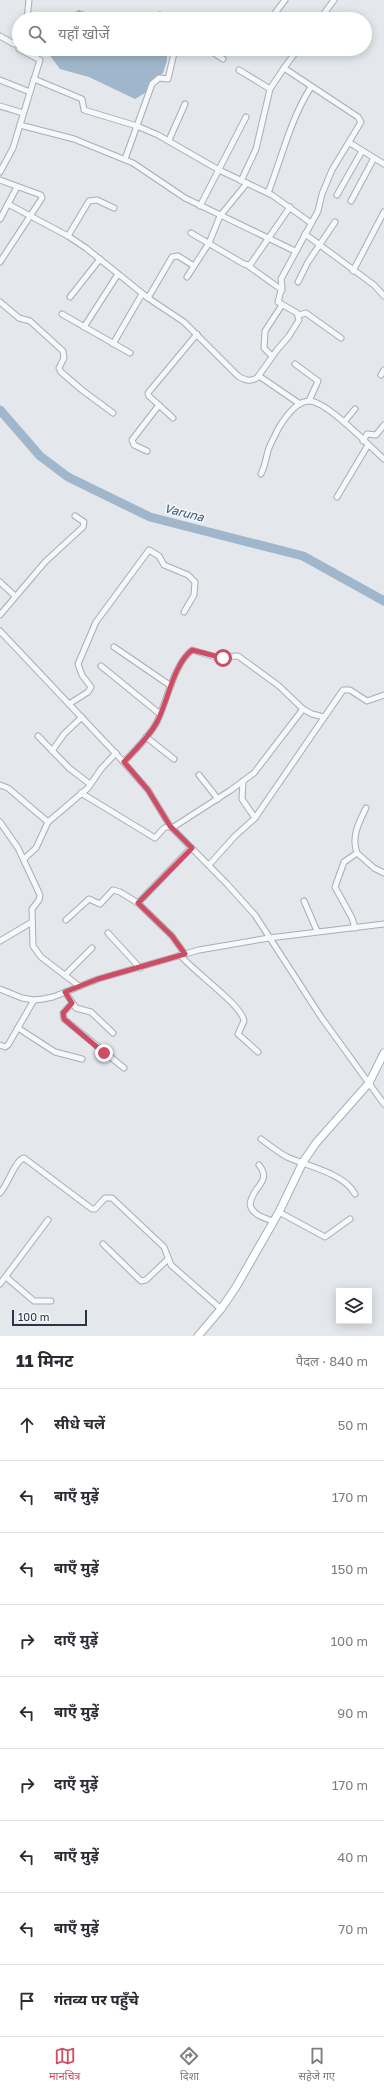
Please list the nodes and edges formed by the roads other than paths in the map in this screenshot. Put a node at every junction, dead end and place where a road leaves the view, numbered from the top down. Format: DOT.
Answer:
graph roads {
  1 [pos="29,0"];
  2 [pos="285,0"];
  3 [pos="332,0"];
  4 [pos="28,12"];
  5 [pos="276,12"];
  6 [pos="324,12"];
  7 [pos="0,36"];
  8 [pos="12,43"];
  9 [pos="32,56"];
  10 [pos="173,56"];
  11 [pos="218,56"];
  12 [pos="293,56"];
  13 [pos="223,59"];
  14 [pos="284,68"];
  15 [pos="239,70"];
  16 [pos="34,80"];
  17 [pos="0,81"];
  18 [pos="311,86"];
  19 [pos="270,89"];
  20 [pos="30,92"];
  21 [pos="185,104"];
  22 [pos="0,106"];
  23 [pos="23,113"];
  24 [pos="246,118"];
  25 [pos="20,125"];
  26 [pos="137,126"];
  27 [pos="169,140"];
  28 [pos="350,143"];
  29 [pos="362,151"];
  30 [pos="374,158"];
  31 [pos="125,159"];
  32 [pos="384,164"];
  33 [pos="219,170"];
  34 [pos="0,172"];
  35 [pos="0,180"];
  36 [pos="241,181"];
  37 [pos="247,184"];
  38 [pos="17,187"];
  39 [pos="268,193"];
  40 [pos="337,195"];
  41 [pos="351,201"];
  42 [pos="8,204"];
  43 [pos="200,206"];
  44 [pos="290,207"];
  45 [pos="114,208"];
  46 [pos="384,212"];
  47 [pos="31,216"];
  48 [pos="220,216"];
  49 [pos="0,219"];
  50 [pos="335,222"];
  51 [pos="311,224"];
  52 [pos="191,233"];
  53 [pos="304,234"];
  54 [pos="68,236"];
  55 [pos="268,239"];
  56 [pos="208,243"];
  57 [pos="320,247"];
  58 [pos="295,251"];
  59 [pos="100,258"];
  60 [pos="0,262"];
  61 [pos="247,265"];
  62 [pos="194,266"];
  63 [pos="353,270"];
  64 [pos="118,274"];
  65 [pos="187,277"];
  66 [pos="298,282"];
  67 [pos="282,290"];
  68 [pos="142,294"];
  69 [pos="384,296"];
  70 [pos="70,297"];
  71 [pos="148,298"];
  72 [pos="0,302"];
  73 [pos="282,305"];
  74 [pos="62,314"];
  75 [pos="299,315"];
  76 [pos="84,327"];
  77 [pos="197,334"];
  78 [pos="341,338"];
  79 [pos="113,344"];
  80 [pos="130,353"];
  81 [pos="272,356"];
  82 [pos="295,364"];
  83 [pos="259,376"];
  84 [pos="309,401"];
  85 [pos="300,404"];
  86 [pos="159,405"];
  87 [pos="355,409"];
  88 [pos="113,413"];
  89 [pos="174,418"];
  90 [pos="344,422"];
  91 [pos="384,425"];
  92 [pos="363,441"];
  93 [pos="368,445"];
  94 [pos="147,451"];
  95 [pos="384,458"];
  96 [pos="261,474"];
  97 [pos="337,497"];
  98 [pos="75,516"];
  99 [pos="0,582"];
  100 [pos="15,596"];
  101 [pos="184,612"];
  102 [pos="0,615"];
  103 [pos="0,631"];
  104 [pos="114,647"];
  105 [pos="101,666"];
  106 [pos="171,686"];
  107 [pos="384,695"];
  108 [pos="69,704"];
  109 [pos="304,709"];
  110 [pos="160,714"];
  111 [pos="82,717"];
  112 [pos="324,717"];
  113 [pos="38,736"];
  114 [pos="146,737"];
  115 [pos="52,751"];
  116 [pos="116,753"];
  117 [pos="174,759"];
  118 [pos="124,762"];
  119 [pos="199,775"];
  120 [pos="243,781"];
  121 [pos="0,784"];
  122 [pos="90,784"];
  123 [pos="81,793"];
  124 [pos="218,799"];
  125 [pos="366,808"];
  126 [pos="255,818"];
  127 [pos="0,822"];
  128 [pos="48,822"];
  129 [pos="171,827"];
  130 [pos="192,848"];
  131 [pos="357,853"];
  132 [pos="24,859"];
  133 [pos="209,865"];
  134 [pos="384,873"];
  135 [pos="304,901"];
  136 [pos="138,903"];
  137 [pos="66,920"];
  138 [pos="32,922"];
  139 [pos="384,924"];
  140 [pos="355,928"];
  141 [pos="317,931"];
  142 [pos="108,933"];
  143 [pos="269,938"];
  144 [pos="0,941"];
  145 [pos="92,948"];
  146 [pos="183,955"];
  147 [pos="140,968"];
  148 [pos="65,975"];
  149 [pos="79,986"];
  150 [pos="0,990"];
  151 [pos="65,992"];
  152 [pos="34,1000"];
  153 [pos="72,1003"];
  154 [pos="18,1028"];
  155 [pos="113,1033"];
  156 [pos="0,1045"];
  157 [pos="258,1052"];
  158 [pos="384,1053"];
  159 [pos="82,1059"];
  160 [pos="124,1068"];
  161 [pos="369,1082"];
  162 [pos="384,1104"];
  163 [pos="261,1139"];
  164 [pos="303,1162"];
  165 [pos="259,1165"];
  166 [pos="0,1194"];
  167 [pos="355,1194"];
  168 [pos="279,1212"];
  169 [pos="350,1219"];
  170 [pos="48,1220"];
  171 [pos="273,1221"];
  172 [pos="103,1244"];
  173 [pos="168,1259"];
  174 [pos="6,1277"];
  175 [pos="0,1284"];
  176 [pos="51,1301"];
  177 [pos="222,1309"];
  178 [pos="198,1336"];
  1 -- 4 [label="street"];
  2 -- 5 [label="street"];
  3 -- 6 [label="street"];
  7 -- 8 [label="street"];
  9 -- 16 [label="street"];
  10 -- 26 [label="street"];
  11 -- 13 [label="street"];
  12 -- 14 [label="street"];
  14 -- 18 [label="street"];
  14 -- 19 [label="street"];
  15 -- 19 [label="street"];
  16 -- 20 [label="street"];
  16 -- 26 [label="street"];
  17 -- 20 [label="street"];
  18 -- 28 [label="street"];
  18 -- 39 [label="street"];
  19 -- 36 [label="street"];
  20 -- 23 [label="street"];
  21 -- 27 [label="street"];
  22 -- 23 [label="street"];
  23 -- 25 [label="street"];
  24 -- 33 [label="street"];
  25 -- 31 [label="street"];
  25 -- 34 [label="street"];
  26 -- 27 [label="street"];
  26 -- 31 [label="street"];
  27 -- 33 [label="street"];
  28 -- 29 [label="street"];
  28 -- 51 [label="street"];
  29 -- 30 [label="street"];
  29 -- 40 [label="street"];
  30 -- 32 [label="street"];
  30 -- 41 [label="street"];
  31 -- 43 [label="street"];
  33 -- 36 [label="street"];
  33 -- 43 [label="street"];
  35 -- 38 [label="street"];
  36 -- 37 [label="street"];
  37 -- 39 [label="street"];
  37 -- 48 [label="street"];
  38 -- 42 [label="street"];
  38 -- 47 [label="street"];
  39 -- 44 [label="street"];
  42 -- 47 [label="street"];
  42 -- 49 [label="street"];
  43 -- 48 [label="street"];
  44 -- 51 [label="street"];
  44 -- 55 [label="street"];
  45 -- 54 [label="street"];
  46 -- 63 [label="street"];
  47 -- 54 [label="street"];
  47 -- 60 [label="street"];
  48 -- 55 [label="street"];
  48 -- 56 [label="street"];
  50 -- 57 [label="street"];
  51 -- 53 [label="street"];
  52 -- 56 [label="street"];
  53 -- 57 [label="street"];
  53 -- 58 [label="street"];
  54 -- 59 [label="street"];
  55 -- 58 [label="street"];
  55 -- 61 [label="street"];
  56 -- 61 [label="street"];
  56 -- 62 [label="street"];
  57 -- 63 [label="street"];
  57 -- 66 [label="street"];
  58 -- 67 [label="street"];
  59 -- 64 [label="street"];
  59 -- 70 [label="street"];
  61 -- 67 [label="street"];
  62 -- 65 [label="street"];
  62 -- 71 [label="street"];
  63 -- 69 [label="street"];
  64 -- 68 [label="street"];
  64 -- 76 [label="street"];
  67 -- 73 [label="street"];
  68 -- 71 [label="street"];
  68 -- 79 [label="street"];
  71 -- 77 [label="street"];
  72 -- 88 [label="street"];
  73 -- 75 [label="street"];
  73 -- 81 [label="street"];
  74 -- 76 [label="street"];
  75 -- 78 [label="street"];
  75 -- 81 [label="street"];
  76 -- 79 [label="street"];
  77 -- 83 [label="street"];
  77 -- 86 [label="street"];
  79 -- 80 [label="street"];
  81 -- 83 [label="street"];
  82 -- 84 [label="street"];
  83 -- 85 [label="street"];
  84 -- 85 [label="street"];
  84 -- 90 [label="street"];
  85 -- 96 [label="street"];
  86 -- 89 [label="street"];
  86 -- 94 [label="street"];
  87 -- 90 [label="street"];
  90 -- 92 [label="street"];
  91 -- 92 [label="street"];
  92 -- 93 [label="street"];
  93 -- 95 [label="street"];
  93 -- 97 [label="street"];
  98 -- 100 [label="street"];
  99 -- 100 [label="street"];
  100 -- 102 [label="street"];
  101 -- 108 [label="street"];
  103 -- 108 [label="street"];
  104 -- 106 [label="street"];
  105 -- 110 [label="street"];
  106 -- 109 [label="street"];
  106 -- 110 [label="street"];
  107 -- 112 [label="street"];
  108 -- 111 [label="street"];
  109 -- 112 [label="street"];
  109 -- 120 [label="street"];
  110 -- 114 [label="street"];
  111 -- 115 [label="street"];
  111 -- 116 [label="street"];
  112 -- 126 [label="street"];
  113 -- 115 [label="street"];
  114 -- 117 [label="street"];
  114 -- 118 [label="street"];
  115 -- 122 [label="street"];
  116 -- 118 [label="street"];
  116 -- 122 [label="street"];
  118 -- 129 [label="street"];
  119 -- 124 [label="street"];
  120 -- 124 [label="street"];
  120 -- 126 [label="street"];
  121 -- 128 [label="street"];
  122 -- 123 [label="street"];
  123 -- 128 [label="street"];
  123 -- 129 [label="street"];
  124 -- 129 [label="street"];
  125 -- 131 [label="street"];
  126 -- 133 [label="street"];
  127 -- 132 [label="street"];
  128 -- 132 [label="street"];
  129 -- 130 [label="street"];
  130 -- 133 [label="street"];
  130 -- 136 [label="street"];
  131 -- 134 [label="street"];
  131 -- 140 [label="street"];
  132 -- 138 [label="street"];
  133 -- 143 [label="street"];
  135 -- 141 [label="street"];
  136 -- 137 [label="street"];
  136 -- 146 [label="street"];
  138 -- 144 [label="street"];
  138 -- 148 [label="street"];
  139 -- 140 [label="street"];
  140 -- 141 [label="street"];
  141 -- 143 [label="street"];
  142 -- 147 [label="street"];
  143 -- 146 [label="street"];
  143 -- 161 [label="street"];
  145 -- 148 [label="street"];
  146 -- 147 [label="street"];
  146 -- 157 [label="street"];
  147 -- 149 [label="street"];
  148 -- 149 [label="street"];
  149 -- 151 [label="street"];
  150 -- 152 [label="street"];
  151 -- 152 [label="street"];
  151 -- 153 [label="street"];
  152 -- 154 [label="street"];
  153 -- 155 [label="street"];
  153 -- 160 [label="street"];
  154 -- 156 [label="street"];
  154 -- 159 [label="street"];
  158 -- 161 [label="street"];
  161 -- 162 [label="street"];
  161 -- 164 [label="street"];
  163 -- 164 [label="street"];
  164 -- 167 [label="street"];
  164 -- 168 [label="street"];
  165 -- 171 [label="street"];
  166 -- 173 [label="street"];
  168 -- 169 [label="street"];
  168 -- 171 [label="street"];
  170 -- 174 [label="street"];
  171 -- 177 [label="street"];
  172 -- 173 [label="street"];
  173 -- 177 [label="street"];
  174 -- 175 [label="street"];
  174 -- 176 [label="street"];
  177 -- 178 [label="street"];
}
